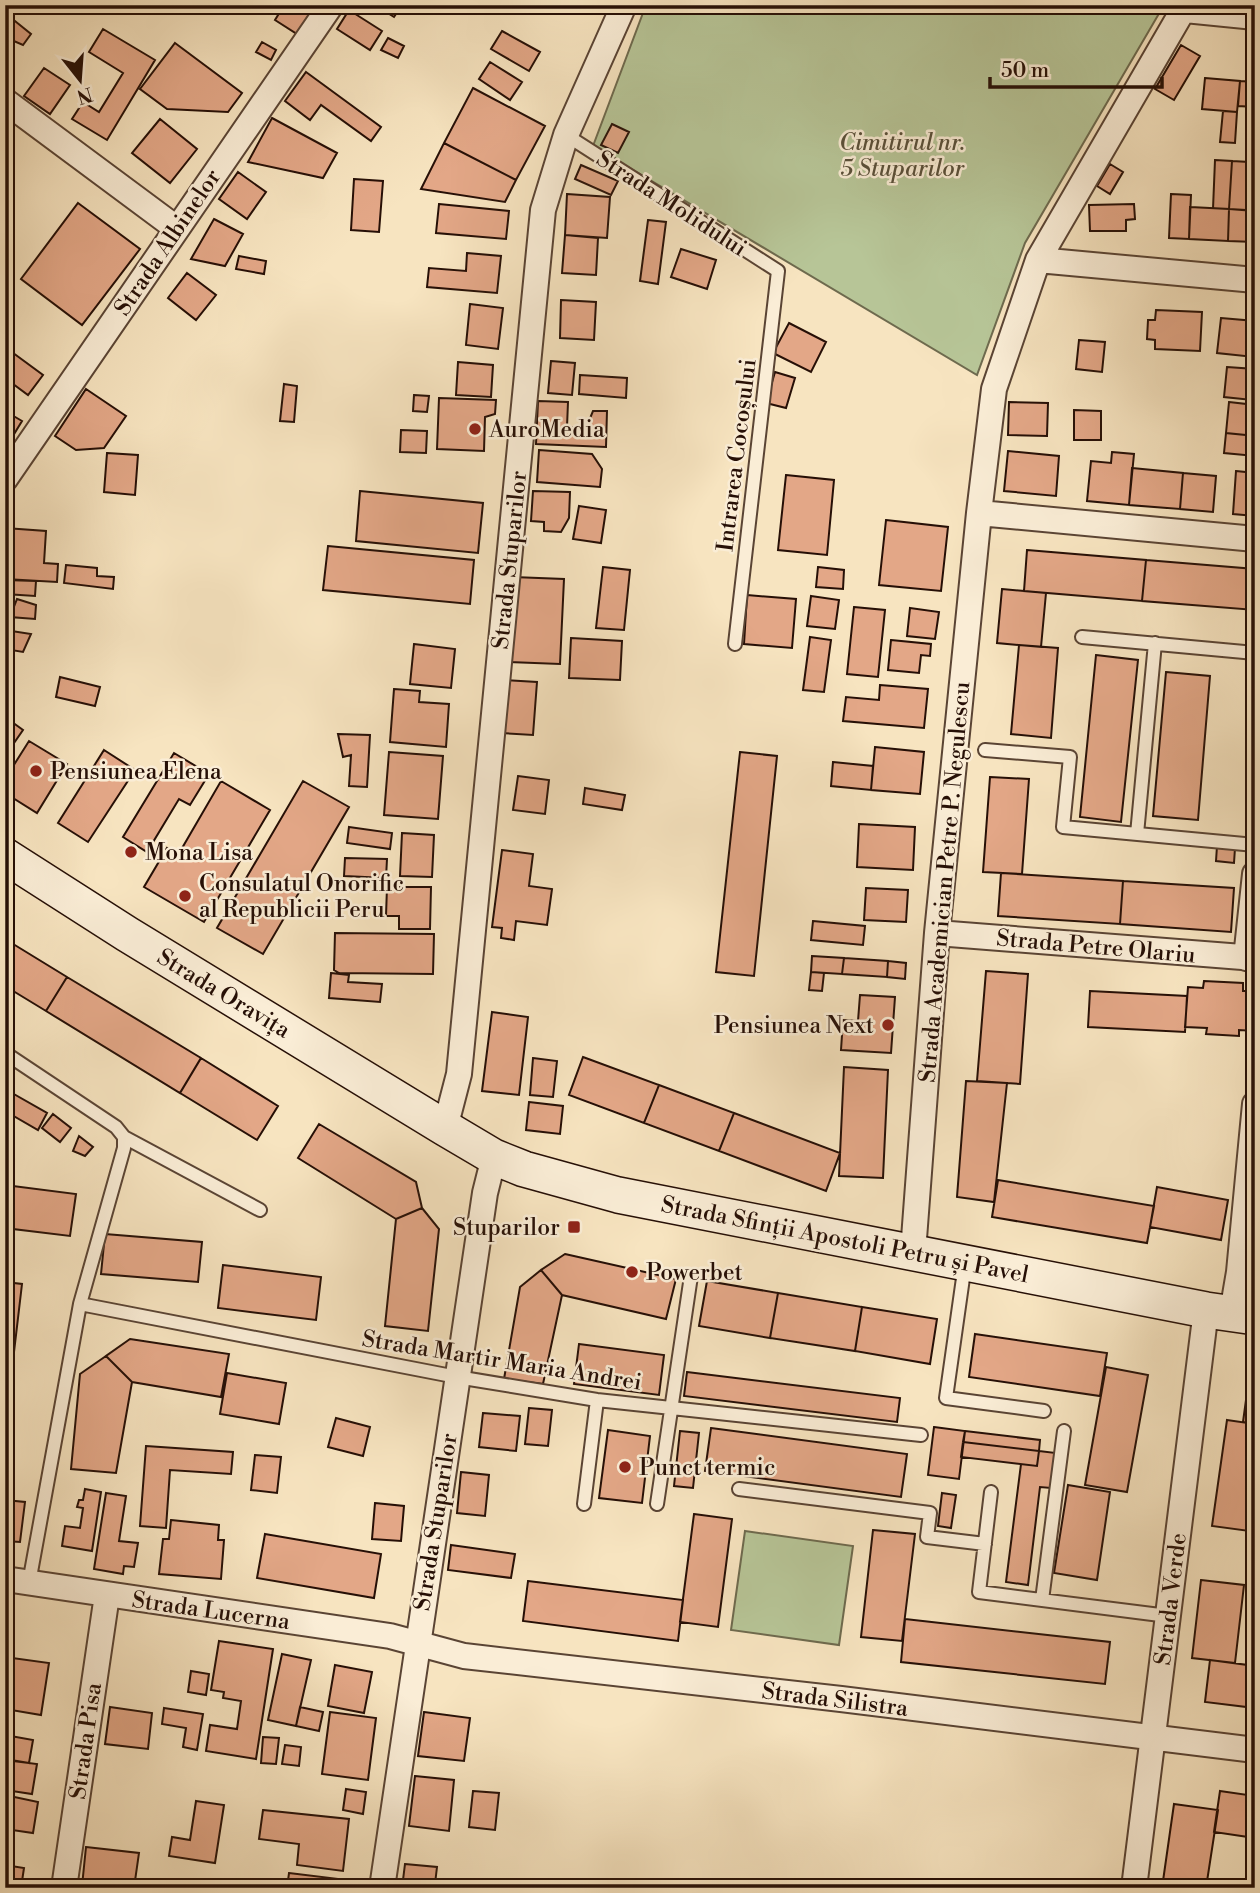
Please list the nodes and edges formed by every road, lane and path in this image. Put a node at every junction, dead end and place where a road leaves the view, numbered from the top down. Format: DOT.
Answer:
graph roads {
  1 [pos="331,5"];
  2 [pos="624,5"];
  3 [pos="1186,8"];
  4 [pos="1255,17"];
  5 [pos="5,101"];
  6 [pos="566,135"];
  7 [pos="176,228"];
  8 [pos="1038,260"];
  9 [pos="778,271"];
  10 [pos="1255,280"];
  11 [pos="5,479"];
  12 [pos="979,513"];
  13 [pos="1255,540"];
  14 [pos="1082,636"];
  15 [pos="735,643"];
  16 [pos="1155,643"];
  17 [pos="1255,653"];
  18 [pos="985,750"];
  19 [pos="1137,834"];
  20 [pos="1255,845"];
  21 [pos="5,856"];
  22 [pos="1255,874"];
  23 [pos="937,933"];
  24 [pos="1250,958"];
  25 [pos="5,1052"];
  26 [pos="1255,1104"];
  27 [pos="445,1128"];
  28 [pos="124,1137"];
  29 [pos="494,1157"];
  30 [pos="260,1210"];
  31 [pos="913,1252"];
  32 [pos="965,1262"];
  33 [pos="691,1276"];
  34 [pos="80,1304"];
  35 [pos="1231,1313"];
  36 [pos="457,1377"];
  37 [pos="597,1401"];
  38 [pos="671,1409"];
  39 [pos="1044,1411"];
  40 [pos="1064,1431"];
  41 [pos="921,1435"];
  42 [pos="739,1489"];
  43 [pos="991,1492"];
  44 [pos="584,1504"];
  45 [pos="657,1504"];
  46 [pos="985,1544"];
  47 [pos="17,1581"];
  48 [pos="107,1595"];
  49 [pos="1042,1600"];
  50 [pos="1168,1616"];
  51 [pos="416,1644"];
  52 [pos="1153,1738"];
  53 [pos="1255,1750"];
  54 [pos="64,1888"];
  55 [pos="382,1888"];
  56 [pos="1135,1888"];
  1 -- 7 [label="street, Strada Albinelor"];
  2 -- 6 [label="street, Strada Stuparilor"];
  3 -- 4 [label="street"];
  3 -- 8 [label="street, Strada Academician Petre P. Negulescu"];
  5 -- 7 [label="street"];
  6 -- 9 [label="lane, Strada Molidului"];
  6 -- 27 [label="street, Strada Stuparilor"];
  7 -- 11 [label="street, Strada Albinelor"];
  8 -- 10 [label="street"];
  8 -- 12 [label="street, Strada Academician Petre P. Negulescu"];
  9 -- 15 [label="lane, Intrarea Cocoșului"];
  12 -- 13 [label="street"];
  12 -- 23 [label="street, Strada Academician Petre P. Negulescu"];
  14 -- 16 [label="lane"];
  16 -- 17 [label="lane"];
  16 -- 19 [label="lane"];
  18 -- 19 [label="lane"];
  19 -- 20 [label="lane"];
  21 -- 27 [label="main road, Strada Oravița"];
  22 -- 24 [label="street"];
  23 -- 24 [label="street, Strada Petre Olariu"];
  23 -- 31 [label="street, Strada Academician Petre P. Negulescu"];
  25 -- 28 [label="lane"];
  26 -- 35 [label="street, Strada Verde"];
  27 -- 29 [label="main road, Strada Sfinții Apostoli Petru și Pavel"];
  28 -- 30 [label="lane"];
  28 -- 34 [label="lane"];
  29 -- 31 [label="main road, Strada Sfinții Apostoli Petru și Pavel"];
  29 -- 36 [label="street, Strada Stuparilor"];
  31 -- 32 [label="main road, Strada Sfinții Apostoli Petru și Pavel"];
  32 -- 35 [label="main road, Strada Sfinții Apostoli Petru și Pavel"];
  32 -- 39 [label="lane"];
  33 -- 38 [label="lane"];
  34 -- 36 [label="lane, Strada Martir Maria Andrei"];
  34 -- 47 [label="lane"];
  35 -- 50 [label="street, Strada Verde"];
  36 -- 37 [label="lane, Strada Martir Maria Andrei"];
  36 -- 51 [label="street, Strada Stuparilor"];
  37 -- 38 [label="lane, Strada Martir Maria Andrei"];
  37 -- 44 [label="lane"];
  38 -- 41 [label="lane, Strada Martir Maria Andrei"];
  38 -- 45 [label="lane"];
  40 -- 49 [label="lane"];
  42 -- 46 [label="lane"];
  43 -- 46 [label="lane"];
  46 -- 49 [label="lane"];
  47 -- 48 [label="street, Strada Lucerna"];
  48 -- 51 [label="street, Strada Lucerna"];
  48 -- 54 [label="street, Strada Pisa"];
  49 -- 50 [label="lane"];
  50 -- 52 [label="street, Strada Verde"];
  51 -- 52 [label="street, Strada Silistra"];
  51 -- 55 [label="street, Strada Stuparilor"];
  52 -- 53 [label="street, Strada Silistra"];
  52 -- 56 [label="street, Strada Verde"];
}
